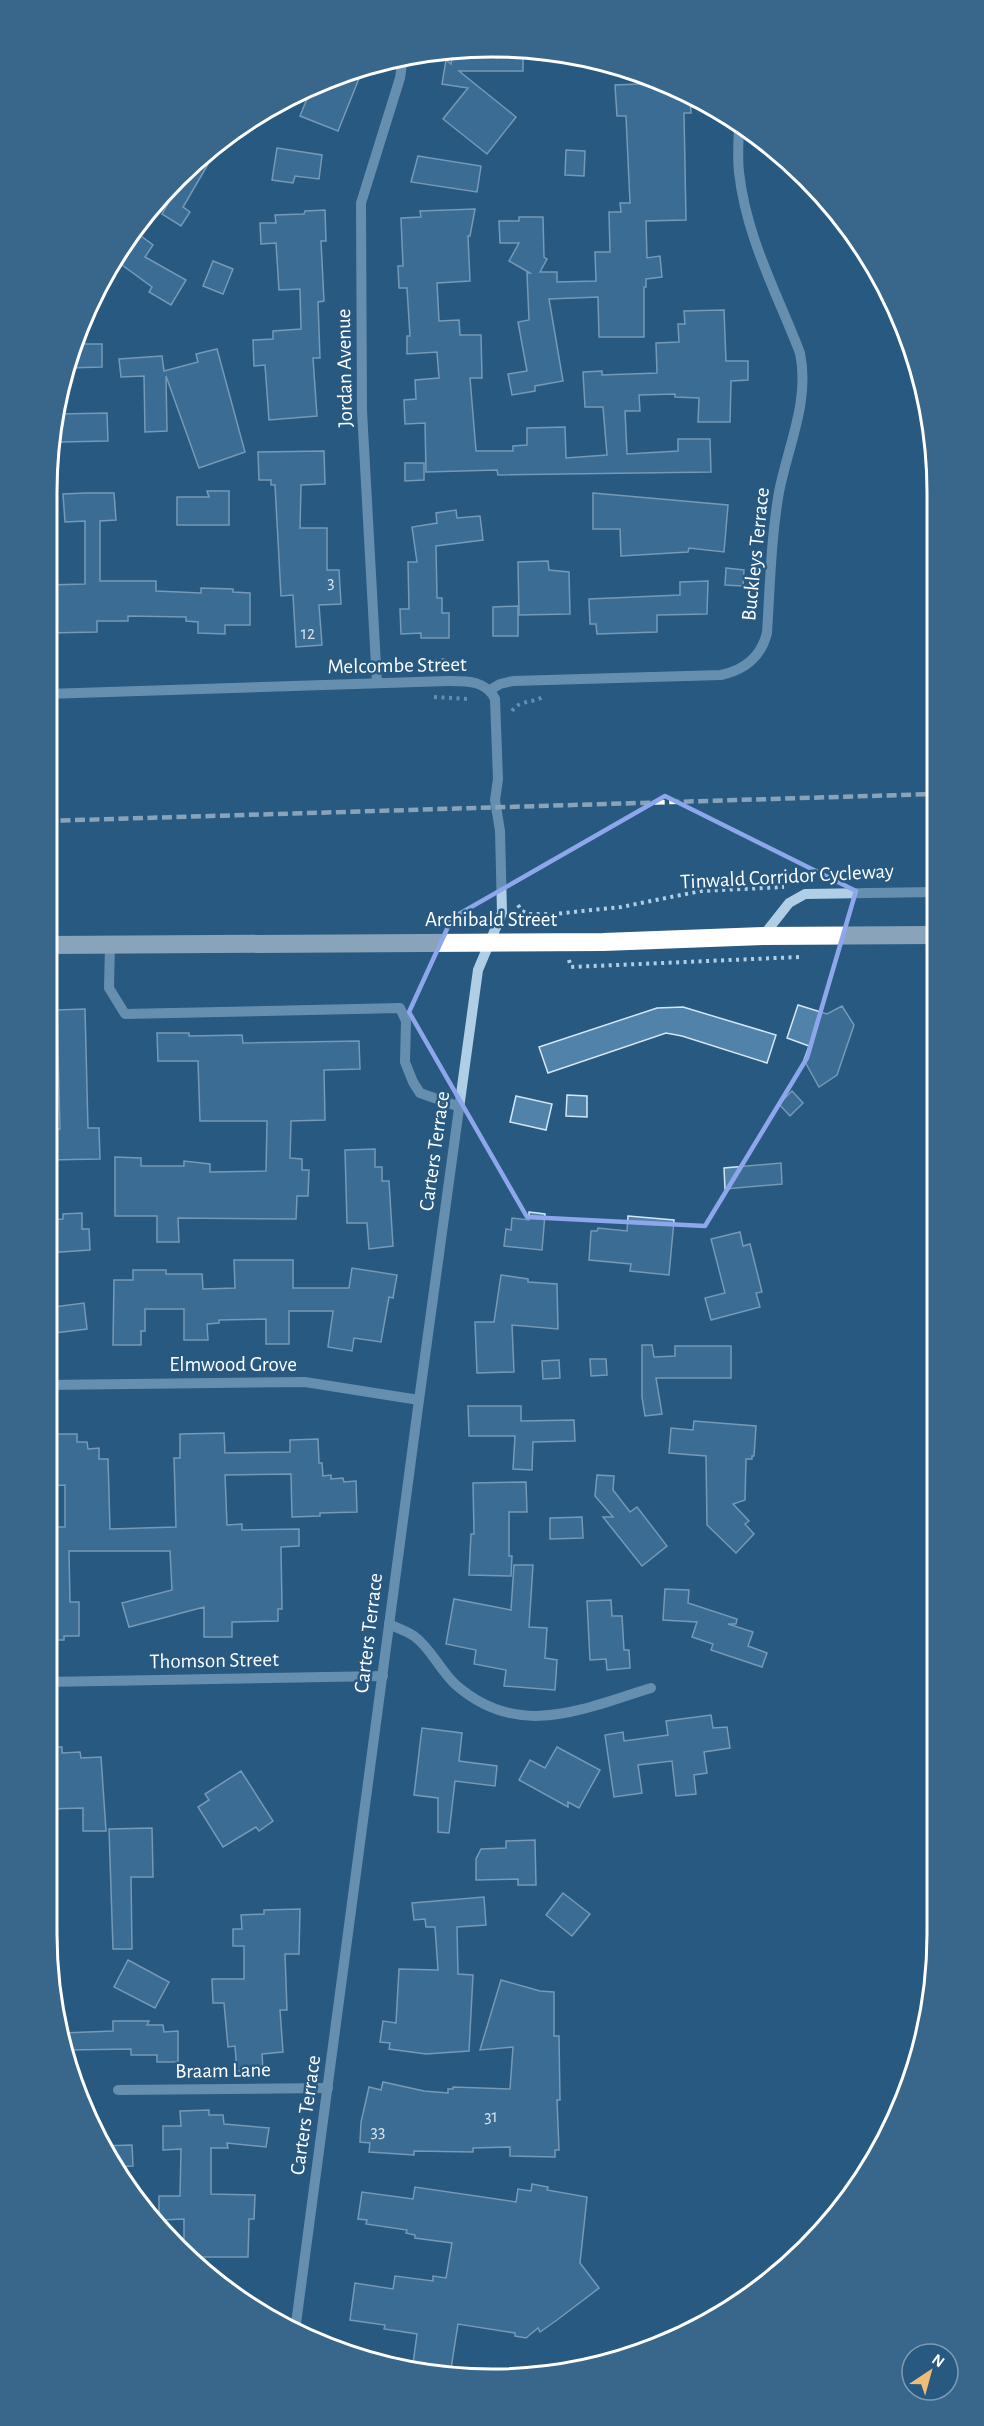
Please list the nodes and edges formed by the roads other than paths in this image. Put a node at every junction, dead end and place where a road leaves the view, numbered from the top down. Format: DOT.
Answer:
graph roads {
  1 [pos="402,66"];
  2 [pos="738,133"];
  3 [pos="377,683"];
  4 [pos="490,690"];
  5 [pos="57,694"];
  6 [pos="927,892"];
  7 [pos="927,935"];
  8 [pos="763,936"];
  9 [pos="490,942"];
  10 [pos="110,944"];
  11 [pos="57,945"];
  12 [pos="460,1107"];
  13 [pos="57,1385"];
  14 [pos="419,1400"];
  15 [pos="389,1624"];
  16 [pos="382,1676"];
  17 [pos="57,1682"];
  18 [pos="651,1688"];
  19 [pos="328,2088"];
  20 [pos="118,2090"];
  21 [pos="296,2322"];
  1 -- 3 [label="street, Jordan Avenue"];
  2 -- 4 [label="street, Buckleys Terrace"];
  3 -- 4 [label="street, Melcombe Street"];
  3 -- 5 [label="street, Melcombe Street"];
  4 -- 9 [label="street, Melcombe Street"];
  6 -- 8 [label="street"];
  7 -- 8 [label="highway, Archibald Street"];
  8 -- 9 [label="highway, Archibald Street"];
  9 -- 10 [label="highway, Archibald Street"];
  9 -- 12 [label="street, Carters Terrace"];
  10 -- 11 [label="highway, Archibald Street"];
  10 -- 12 [label="street"];
  12 -- 14 [label="street, Carters Terrace"];
  13 -- 14 [label="street, Elmwood Grove"];
  14 -- 15 [label="street, Carters Terrace"];
  15 -- 16 [label="street, Carters Terrace"];
  15 -- 18 [label="street"];
  16 -- 17 [label="street, Thomson Street"];
  16 -- 19 [label="street, Carters Terrace"];
  19 -- 20 [label="street, Braam Lane"];
  19 -- 21 [label="street, Carters Terrace"];
}
